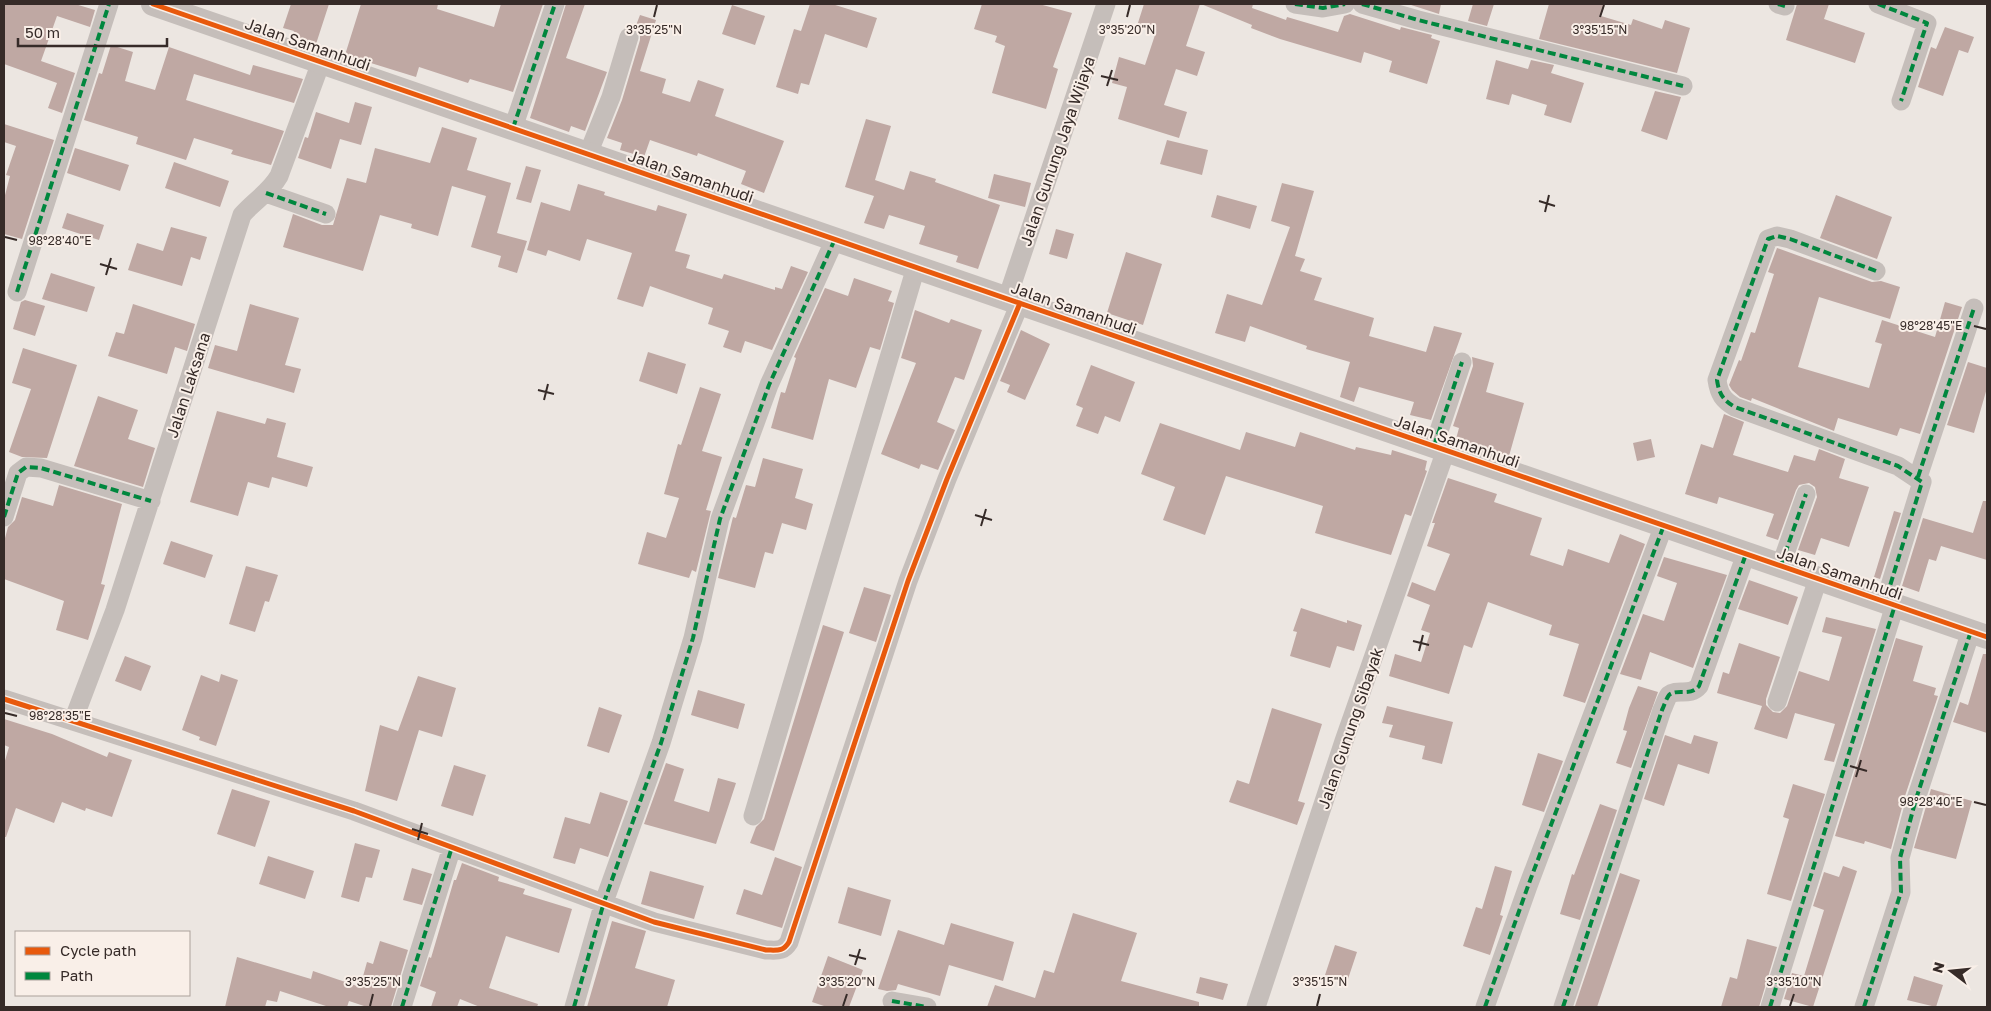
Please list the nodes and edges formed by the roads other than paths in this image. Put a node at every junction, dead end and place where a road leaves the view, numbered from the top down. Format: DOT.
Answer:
graph roads {
  1 [pos="109,4"];
  2 [pos="153,4"];
  3 [pos="555,4"];
  4 [pos="1106,4"];
  5 [pos="1295,4"];
  6 [pos="1345,4"];
  7 [pos="1362,4"];
  8 [pos="1878,4"];
  9 [pos="197,11"];
  10 [pos="629,38"];
  11 [pos="321,62"];
  12 [pos="1682,86"];
  13 [pos="1901,101"];
  14 [pos="513,128"];
  15 [pos="588,154"];
  16 [pos="266,193"];
  17 [pos="326,214"];
  18 [pos="835,239"];
  19 [pos="916,267"];
  20 [pos="1876,271"];
  21 [pos="17,292"];
  22 [pos="1014,301"];
  23 [pos="1974,308"];
  24 [pos="1462,362"];
  25 [pos="1440,448"];
  26 [pos="1918,477"];
  27 [pos="1806,494"];
  28 [pos="151,501"];
  29 [pos="4,517"];
  30 [pos="1664,525"];
  31 [pos="1746,554"];
  32 [pos="1780,566"];
  33 [pos="1818,579"];
  34 [pos="1890,603"];
  35 [pos="1979,634"];
  36 [pos="4,699"];
  37 [pos="1777,702"];
  38 [pos="73,721"];
  39 [pos="753,816"];
  40 [pos="452,847"];
  41 [pos="604,902"];
  42 [pos="892,1001"];
  43 [pos="402,1007"];
  44 [pos="574,1007"];
  45 [pos="927,1007"];
  46 [pos="1256,1007"];
  47 [pos="1485,1007"];
  48 [pos="1563,1007"];
  49 [pos="1770,1007"];
  50 [pos="1864,1007"];
  1 -- 21 [label="street"];
  2 -- 9 [label="street, Jalan Samanhudi"];
  3 -- 14 [label="street"];
  4 -- 22 [label="street, Jalan Gunung Jaya Wijaya"];
  5 -- 6 [label="street"];
  7 -- 12 [label="street"];
  8 -- 13 [label="street"];
  9 -- 11 [label="street, Jalan Samanhudi"];
  10 -- 15 [label="street"];
  11 -- 14 [label="street, Jalan Samanhudi"];
  11 -- 16 [label="street, Jalan Laksana"];
  14 -- 15 [label="street, Jalan Samanhudi"];
  15 -- 18 [label="street, Jalan Samanhudi"];
  16 -- 17 [label="street"];
  16 -- 28 [label="street, Jalan Laksana"];
  18 -- 19 [label="street, Jalan Samanhudi"];
  18 -- 41 [label="street"];
  19 -- 22 [label="street, Jalan Samanhudi"];
  19 -- 39 [label="street"];
  20 -- 26 [label="street"];
  22 -- 25 [label="street, Jalan Samanhudi"];
  22 -- 41 [label="street, Jalan Gunung Jaya Wijaya"];
  23 -- 26 [label="street"];
  24 -- 25 [label="street, Jalan Gunung Sibayak"];
  25 -- 30 [label="street, Jalan Samanhudi"];
  25 -- 46 [label="street, Jalan Gunung Sibayak"];
  26 -- 34 [label="street"];
  27 -- 32 [label="street"];
  28 -- 29 [label="street"];
  28 -- 38 [label="street, Jalan Laksana"];
  30 -- 31 [label="street, Jalan Samanhudi"];
  30 -- 47 [label="street"];
  31 -- 32 [label="street, Jalan Samanhudi"];
  31 -- 48 [label="street"];
  32 -- 33 [label="street, Jalan Samanhudi"];
  33 -- 34 [label="street, Jalan Samanhudi"];
  33 -- 37 [label="street"];
  34 -- 35 [label="street, Jalan Samanhudi"];
  34 -- 49 [label="street"];
  35 -- 50 [label="street"];
  36 -- 38 [label="street"];
  38 -- 40 [label="street"];
  40 -- 41 [label="street"];
  40 -- 43 [label="street"];
  41 -- 44 [label="street"];
  42 -- 45 [label="street"];
}
